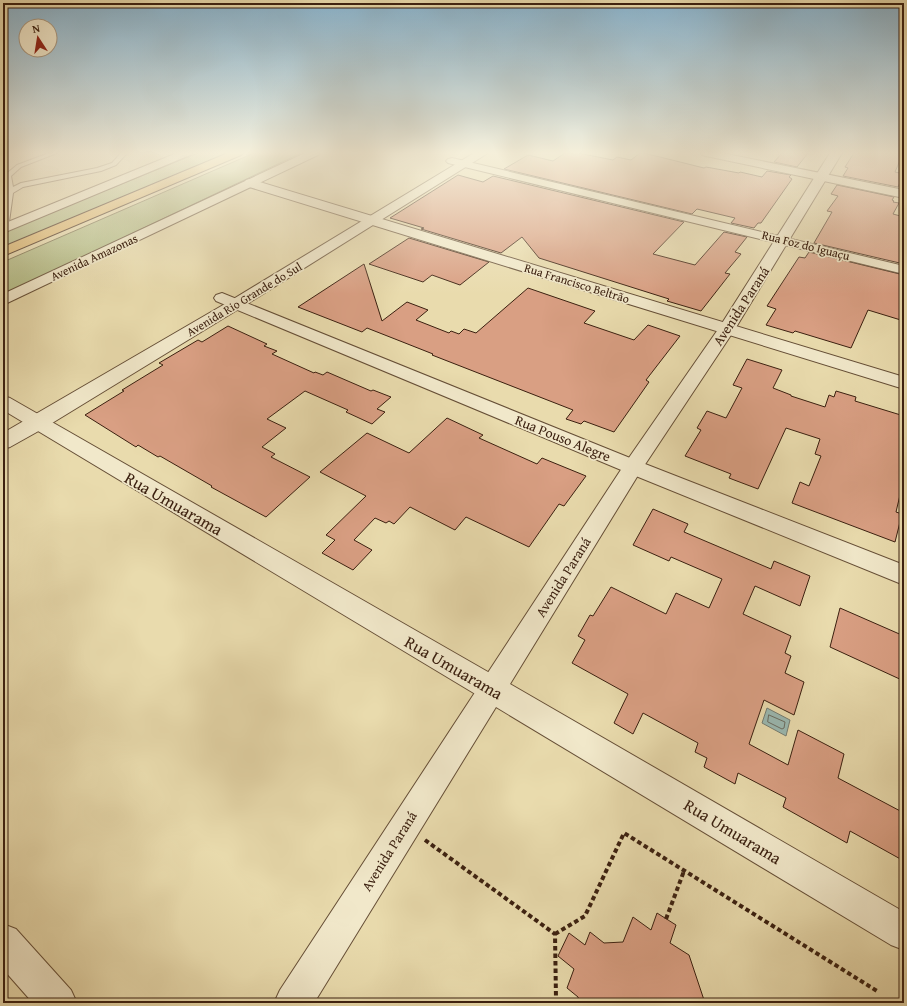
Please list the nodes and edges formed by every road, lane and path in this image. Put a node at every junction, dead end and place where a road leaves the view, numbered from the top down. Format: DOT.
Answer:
graph roads {
  1 [pos="9,200"];
  2 [pos="74,200"];
  3 [pos="126,200"];
  4 [pos="214,200"];
  5 [pos="304,200"];
  6 [pos="396,200"];
  7 [pos="623,200"];
  8 [pos="807,200"];
  9 [pos="365,219"];
  10 [pos="4,229"];
  11 [pos="783,239"];
  12 [pos="3,252"];
  13 [pos="904,270"];
  14 [pos="3,300"];
  15 [pos="229,301"];
  16 [pos="727,329"];
  17 [pos="904,383"];
  18 [pos="3,402"];
  19 [pos="32,419"];
  20 [pos="3,430"];
  21 [pos="3,442"];
  22 [pos="633,466"];
  23 [pos="904,575"];
  24 [pos="492,689"];
  25 [pos="405,826"];
  26 [pos="684,871"];
  27 [pos="666,919"];
  28 [pos="904,932"];
  29 [pos="555,934"];
  30 [pos="3,942"];
  31 [pos="877,991"];
  32 [pos="58,1003"];
  33 [pos="293,1003"];
  34 [pos="554,1003"];
  1 -- 10 [label="lane"];
  2 -- 10 [label="street"];
  3 -- 12 [label="highway"];
  4 -- 14 [label="street, Avenida Amazonas"];
  5 -- 9 [label="street, Rua Francisco Beltrão"];
  6 -- 9 [label="street, Avenida Rio Grande do Sul"];
  7 -- 11 [label="street, Rua Foz do Iguaçu"];
  8 -- 11 [label="street, Avenida Paraná"];
  9 -- 15 [label="street, Avenida Rio Grande do Sul"];
  9 -- 16 [label="street, Rua Francisco Beltrão"];
  11 -- 13 [label="street, Rua Foz do Iguaçu"];
  11 -- 16 [label="street, Avenida Paraná"];
  15 -- 19 [label="street, Avenida Rio Grande do Sul"];
  15 -- 22 [label="street, Rua Pouso Alegre"];
  16 -- 17 [label="street, Rua Francisco Beltrão"];
  16 -- 22 [label="street, Avenida Paraná"];
  18 -- 19 [label="street, Rua Umuarama"];
  19 -- 20 [label="street, Avenida Rio Grande do Sul"];
  19 -- 21 [label="street, Avenida Rio Grande do Sul"];
  19 -- 24 [label="street, Rua Umuarama"];
  22 -- 23 [label="street, Rua Pouso Alegre"];
  22 -- 24 [label="street, Avenida Paraná"];
  24 -- 25 [label="street, Avenida Paraná"];
  24 -- 28 [label="street, Rua Umuarama"];
  25 -- 29 [label="path"];
  25 -- 33 [label="street, Avenida Paraná"];
  26 -- 27 [label="path"];
  26 -- 29 [label="path"];
  26 -- 31 [label="path"];
  29 -- 34 [label="path"];
  30 -- 32 [label="street"];
}
